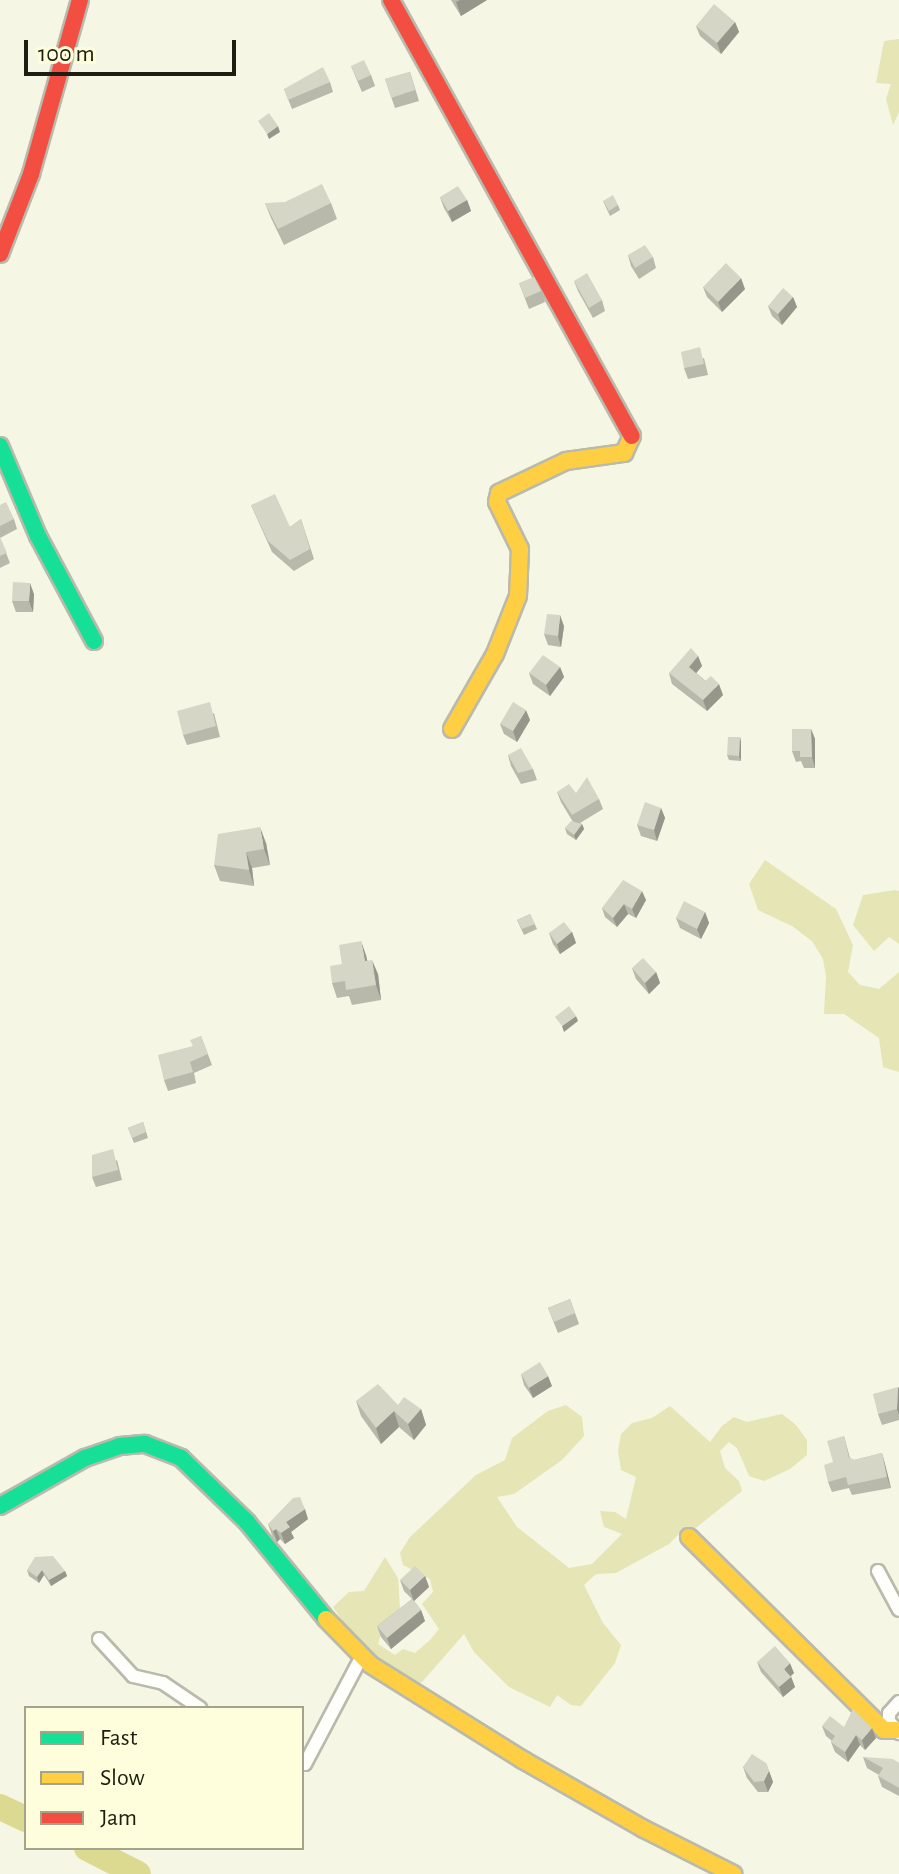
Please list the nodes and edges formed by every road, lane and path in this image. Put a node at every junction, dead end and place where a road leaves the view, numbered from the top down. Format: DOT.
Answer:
graph roads {
  1 [pos="80,0"];
  2 [pos="391,0"];
  3 [pos="0,254"];
  4 [pos="0,446"];
  5 [pos="94,641"];
  6 [pos="452,729"];
  7 [pos="0,1506"];
  8 [pos="689,1537"];
  9 [pos="878,1571"];
  10 [pos="899,1610"];
  11 [pos="99,1639"];
  12 [pos="362,1656"];
  13 [pos="899,1702"];
  14 [pos="197,1706"];
  15 [pos="897,1731"];
  16 [pos="304,1764"];
  17 [pos="733,1874"];
  1 -- 3 [label="street"];
  2 -- 6 [label="street"];
  4 -- 5 [label="street"];
  7 -- 12 [label="street"];
  8 -- 15 [label="street"];
  9 -- 10 [label="street"];
  11 -- 14 [label="street"];
  12 -- 16 [label="street"];
  12 -- 17 [label="street"];
  13 -- 15 [label="street"];
}
